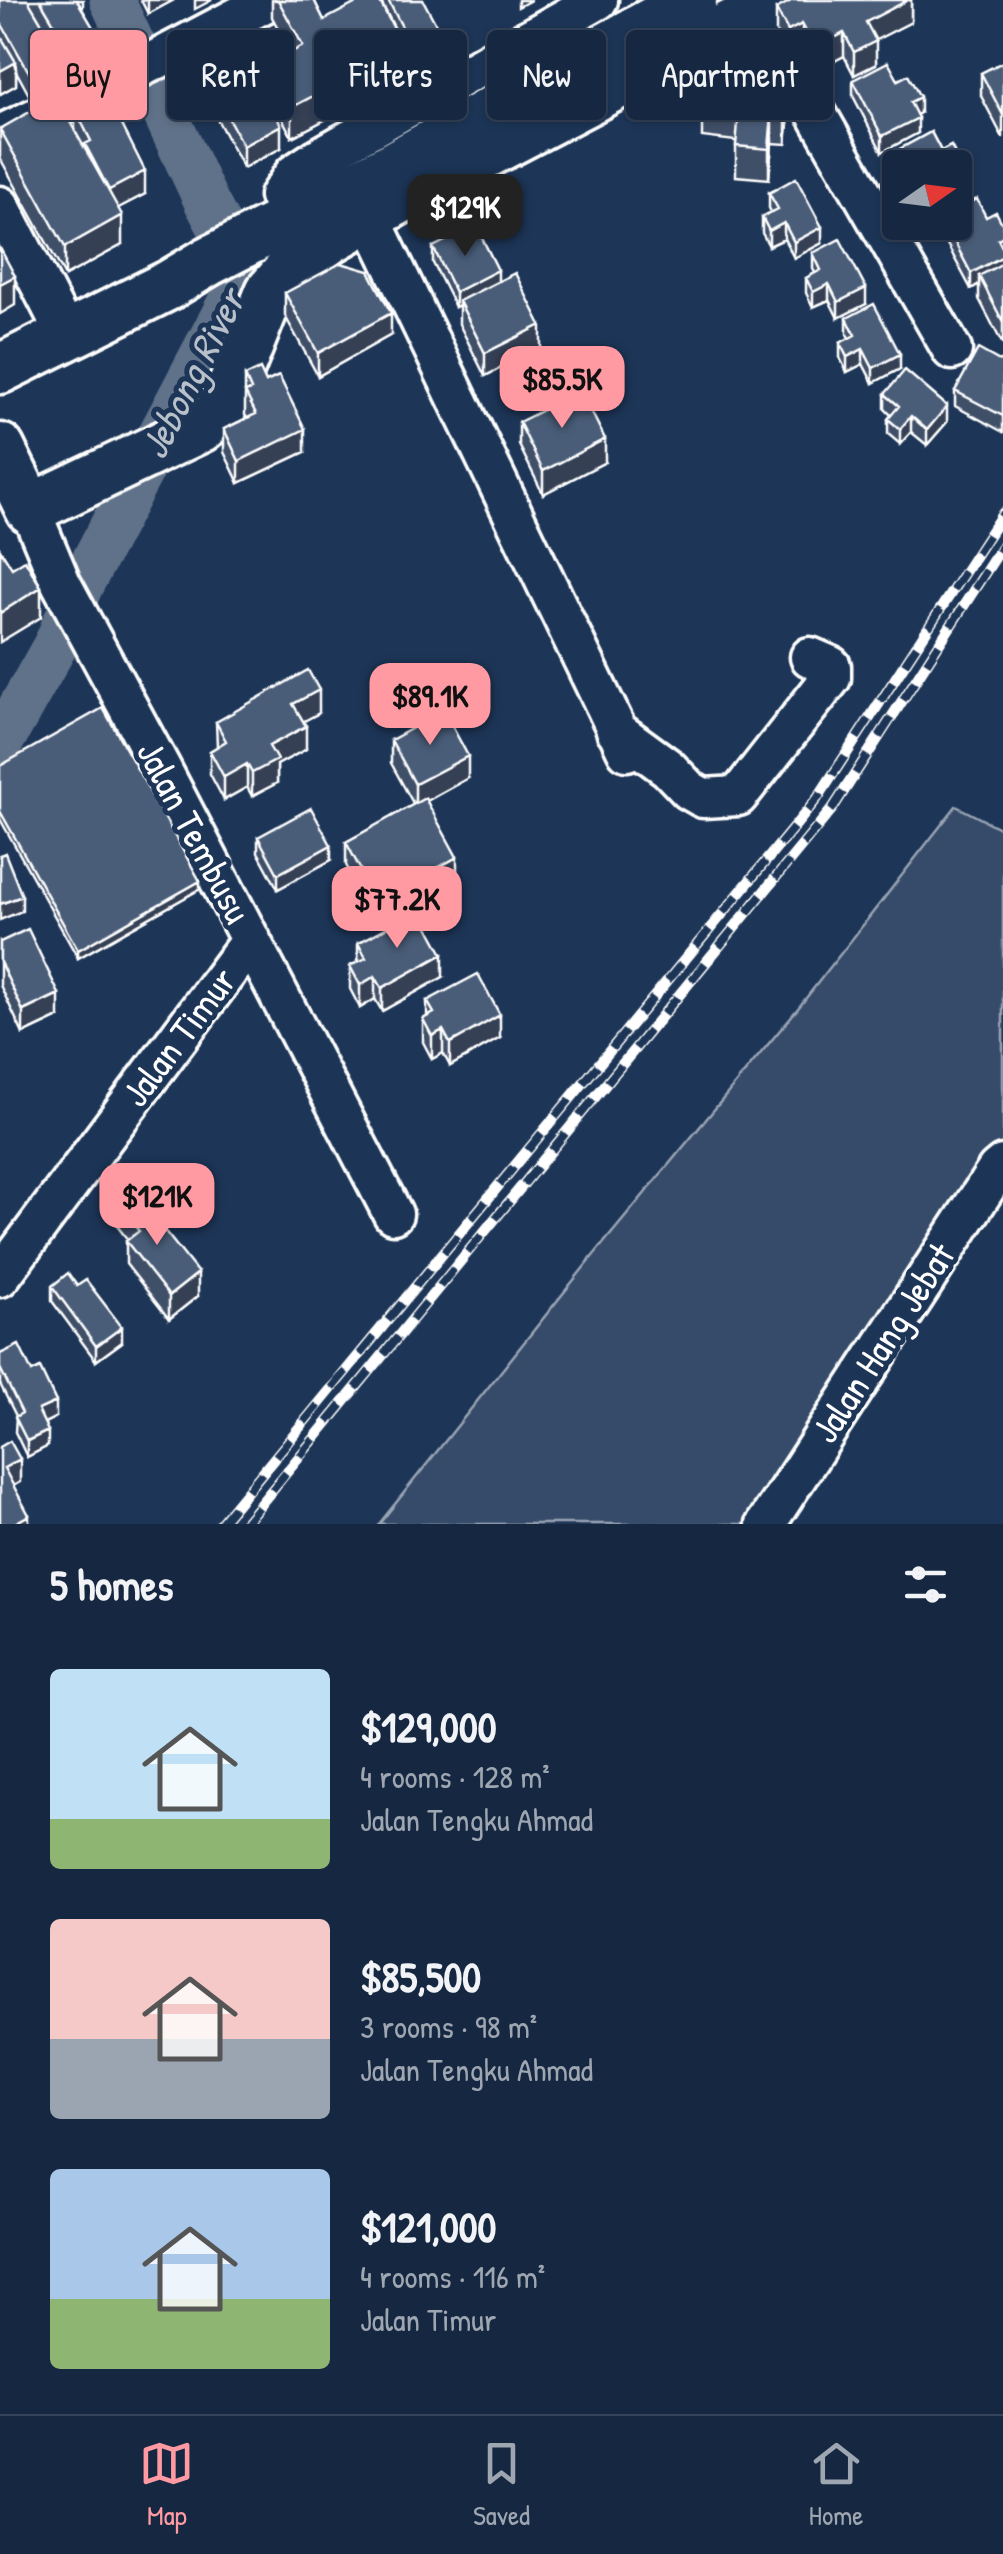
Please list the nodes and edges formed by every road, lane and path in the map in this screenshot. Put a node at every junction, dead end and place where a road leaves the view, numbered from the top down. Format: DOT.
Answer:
graph roads {
  1 [pos="270,0"];
  2 [pos="598,0"];
  3 [pos="640,0"];
  4 [pos="692,0"];
  5 [pos="768,5"];
  6 [pos="0,135"];
  7 [pos="382,157"];
  8 [pos="0,206"];
  9 [pos="263,215"];
  10 [pos="370,217"];
  11 [pos="60,325"];
  12 [pos="0,345"];
  13 [pos="952,350"];
  14 [pos="0,369"];
  15 [pos="0,448"];
  16 [pos="30,508"];
  17 [pos="810,657"];
  18 [pos="251,940"];
  19 [pos="1003,1164"];
  20 [pos="393,1214"];
  21 [pos="0,1278"];
  22 [pos="766,1524"];
  1 -- 6 [label="street"];
  2 -- 9 [label="street"];
  3 -- 7 [label="main road"];
  4 -- 7 [label="main road"];
  5 -- 10 [label="main road"];
  5 -- 13 [label="street"];
  7 -- 9 [label="main road"];
  8 -- 11 [label="street"];
  9 -- 11 [label="main road"];
  10 -- 16 [label="main road"];
  10 -- 17 [label="street"];
  11 -- 12 [label="main road"];
  11 -- 14 [label="main road"];
  15 -- 16 [label="main road, Jalan Tembusu"];
  16 -- 18 [label="street, Jalan Tembusu"];
  18 -- 20 [label="street, Jalan Tembusu"];
  18 -- 21 [label="street, Jalan Timur"];
  19 -- 22 [label="street, Jalan Hang Jebat"];
}
